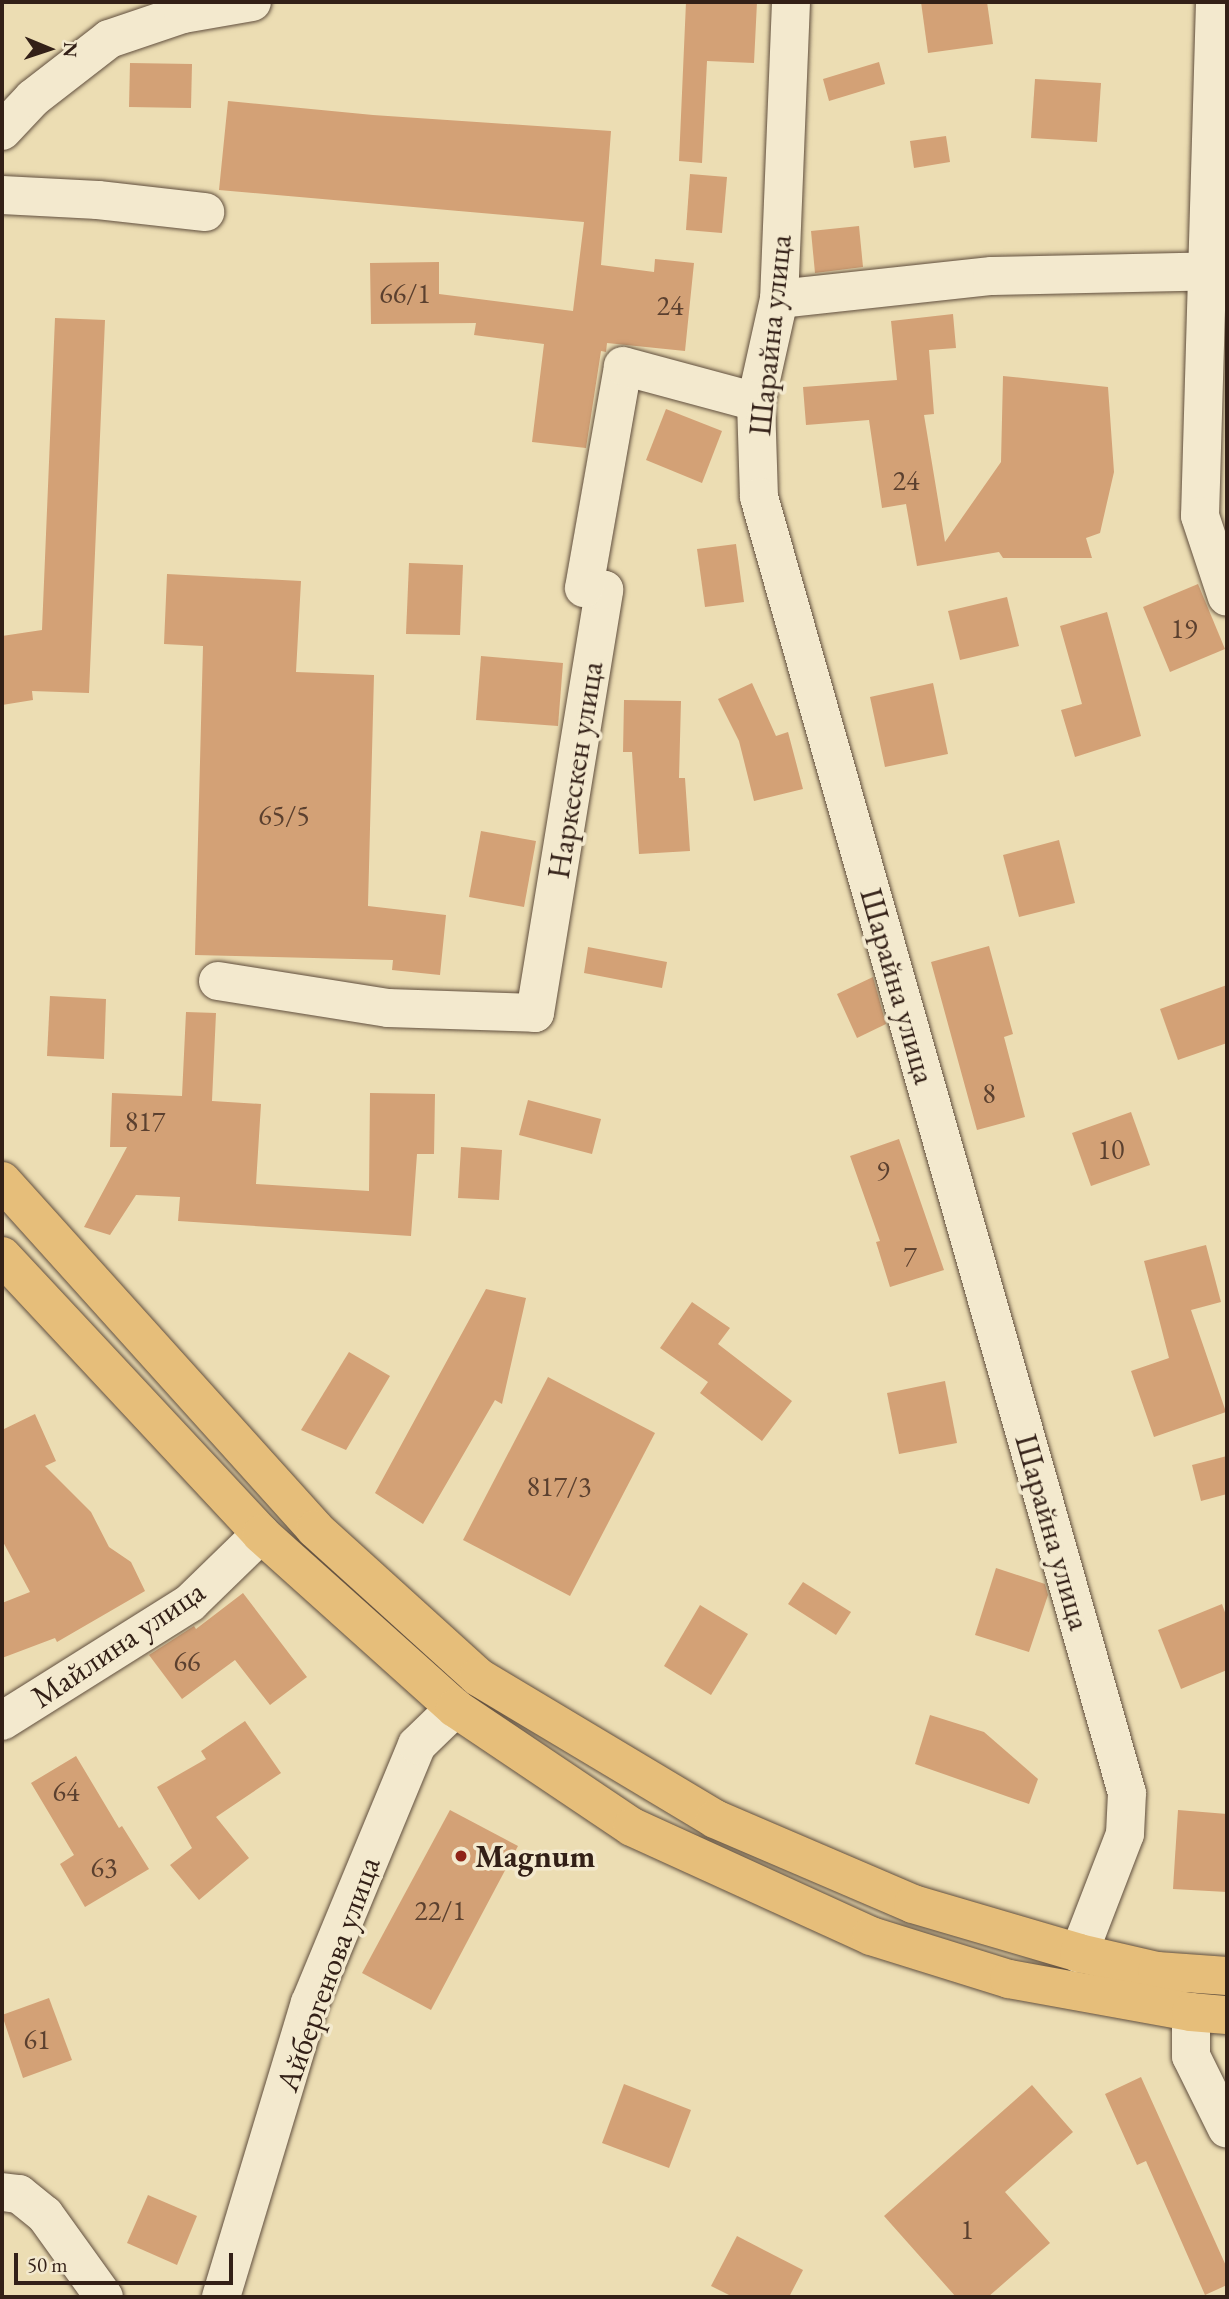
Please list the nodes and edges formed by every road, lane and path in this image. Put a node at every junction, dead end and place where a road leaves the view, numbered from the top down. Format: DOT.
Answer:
graph roads {
  1 [pos="252,2"];
  2 [pos="791,2"];
  3 [pos="1215,2"];
  4 [pos="2,131"];
  5 [pos="2,195"];
  6 [pos="205,212"];
  7 [pos="1217,270"];
  8 [pos="779,299"];
  9 [pos="756,402"];
  10 [pos="1227,597"];
  11 [pos="218,981"];
  12 [pos="2,1181"];
  13 [pos="2,1257"];
  14 [pos="261,1534"];
  15 [pos="455,1708"];
  16 [pos="2,1721"];
  17 [pos="1079,1953"];
  18 [pos="1227,1976"];
  19 [pos="1209,2014"];
  20 [pos="1227,2129"];
  21 [pos="2,2192"];
  22 [pos="104,2297"];
  23 [pos="221,2297"];
  1 -- 4 [label="street"];
  2 -- 8 [label="street, Шарайна улица"];
  3 -- 7 [label="street"];
  5 -- 6 [label="street"];
  7 -- 8 [label="street"];
  7 -- 10 [label="street"];
  8 -- 9 [label="street, Шарайна улица"];
  9 -- 11 [label="street, Наркескен улица"];
  9 -- 17 [label="street, Шарайна улица"];
  12 -- 17 [label="highway"];
  13 -- 14 [label="highway"];
  14 -- 15 [label="highway"];
  14 -- 16 [label="street, Майлина улица"];
  15 -- 19 [label="highway"];
  15 -- 23 [label="street, Айбергенова улица"];
  17 -- 18 [label="highway"];
  19 -- 20 [label="street"];
  21 -- 22 [label="street"];
}
